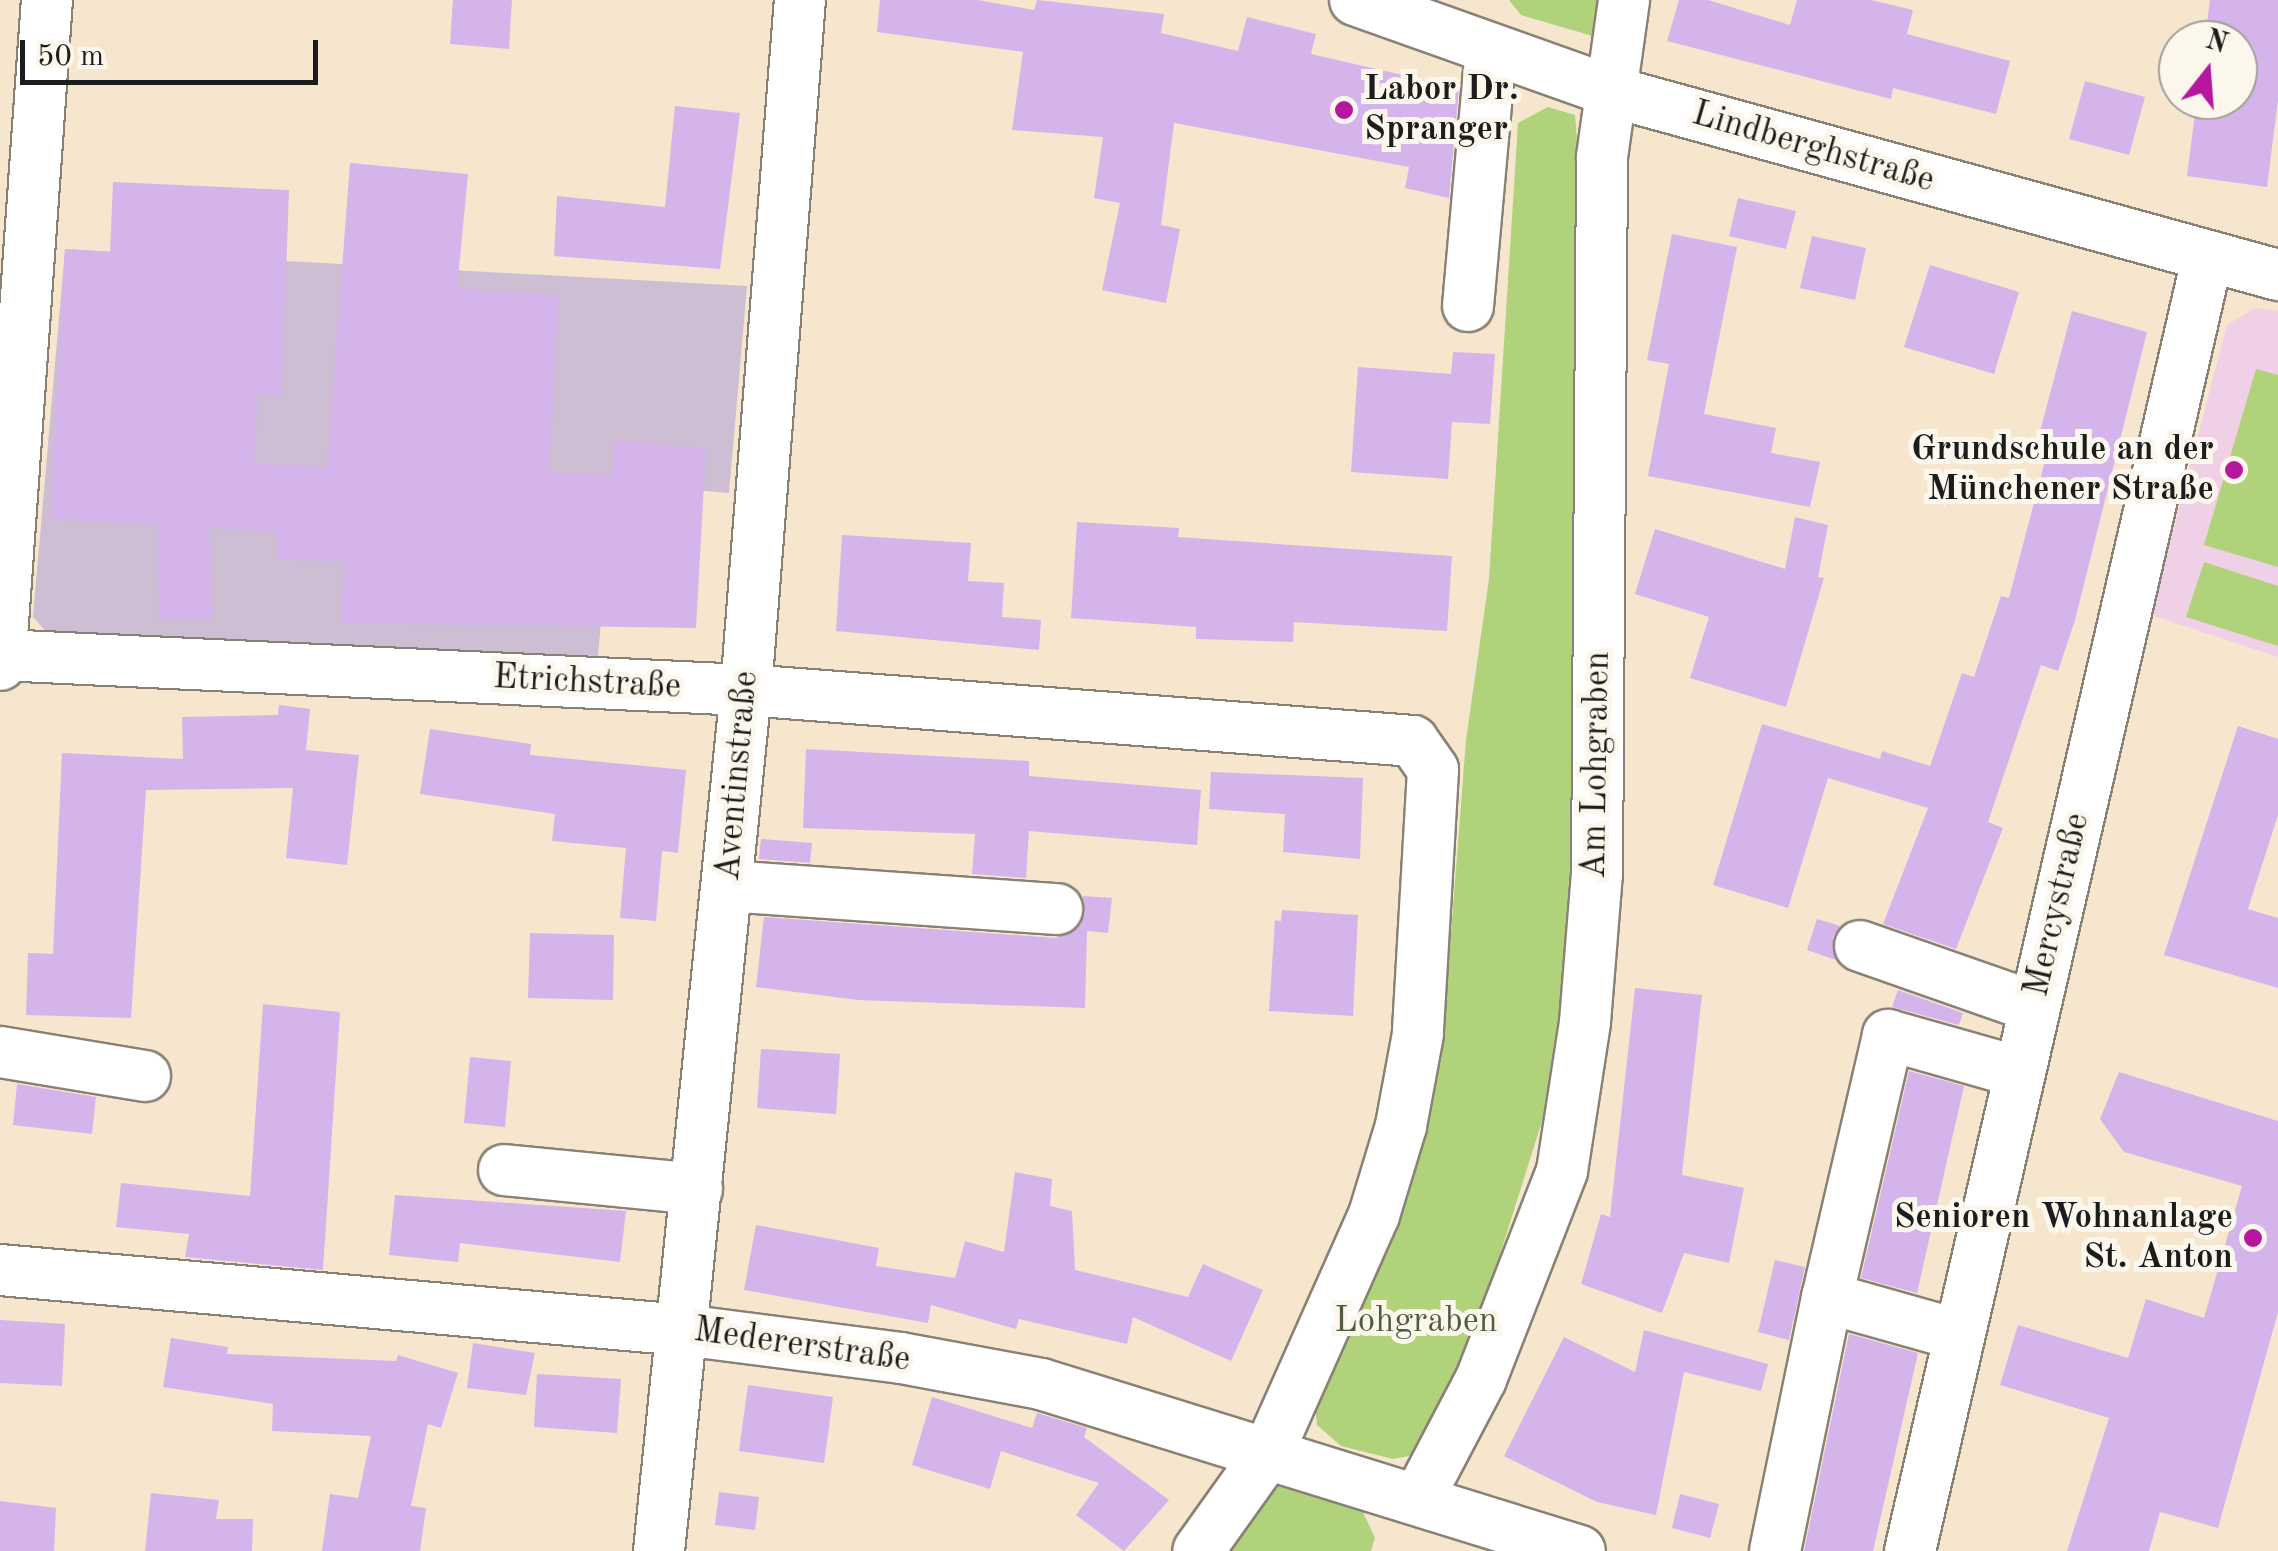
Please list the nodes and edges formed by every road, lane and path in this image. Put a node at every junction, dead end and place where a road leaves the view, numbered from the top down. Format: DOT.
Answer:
graph roads {
  1 [pos="47,0"];
  2 [pos="800,0"];
  3 [pos="1355,0"];
  4 [pos="1624,0"];
  5 [pos="1471,29"];
  6 [pos="1613,92"];
  7 [pos="14,251"];
  8 [pos="2207,259"];
  9 [pos="2278,275"];
  10 [pos="1468,306"];
  11 [pos="0,655"];
  12 [pos="0,665"];
  13 [pos="746,690"];
  14 [pos="727,886"];
  15 [pos="1057,910"];
  16 [pos="1860,946"];
  17 [pos="2034,1007"];
  18 [pos="0,1052"];
  19 [pos="2019,1072"];
  20 [pos="145,1076"];
  21 [pos="504,1170"];
  22 [pos="697,1189"];
  23 [pos="0,1270"];
  24 [pos="1827,1298"];
  25 [pos="683,1330"];
  26 [pos="1960,1334"];
  27 [pos="1268,1452"];
  28 [pos="1418,1499"];
  29 [pos="660,1551"];
  30 [pos="1198,1551"];
  31 [pos="1580,1551"];
  32 [pos="1776,1551"];
  33 [pos="1910,1551"];
  1 -- 7 [label="street"];
  2 -- 13 [label="street, Aventinstraße"];
  3 -- 5 [label="street, Lindberghstraße"];
  4 -- 6 [label="street, Am Lohgraben"];
  5 -- 6 [label="street, Lindberghstraße"];
  5 -- 10 [label="street"];
  6 -- 8 [label="street, Lindberghstraße"];
  6 -- 28 [label="street, Am Lohgraben"];
  7 -- 11 [label="street"];
  8 -- 9 [label="street, Lindberghstraße"];
  8 -- 17 [label="street, Mercystraße"];
  11 -- 12 [label="street"];
  11 -- 13 [label="street, Etrichstraße"];
  13 -- 14 [label="street, Aventinstraße"];
  13 -- 27 [label="street, Etrichstraße"];
  14 -- 15 [label="street"];
  14 -- 22 [label="street, Aventinstraße"];
  16 -- 17 [label="street"];
  17 -- 19 [label="street, Mercystraße"];
  18 -- 20 [label="street"];
  19 -- 24 [label="street"];
  19 -- 26 [label="street, Mercystraße"];
  21 -- 22 [label="street"];
  22 -- 25 [label="street, Aventinstraße"];
  23 -- 25 [label="street, Medererstraße"];
  24 -- 26 [label="street"];
  24 -- 32 [label="street"];
  25 -- 27 [label="street, Medererstraße"];
  25 -- 29 [label="street, Aventinstraße"];
  26 -- 33 [label="street, Mercystraße"];
  27 -- 28 [label="street, Medererstraße"];
  27 -- 30 [label="street"];
  28 -- 31 [label="street, Medererstraße"];
}
